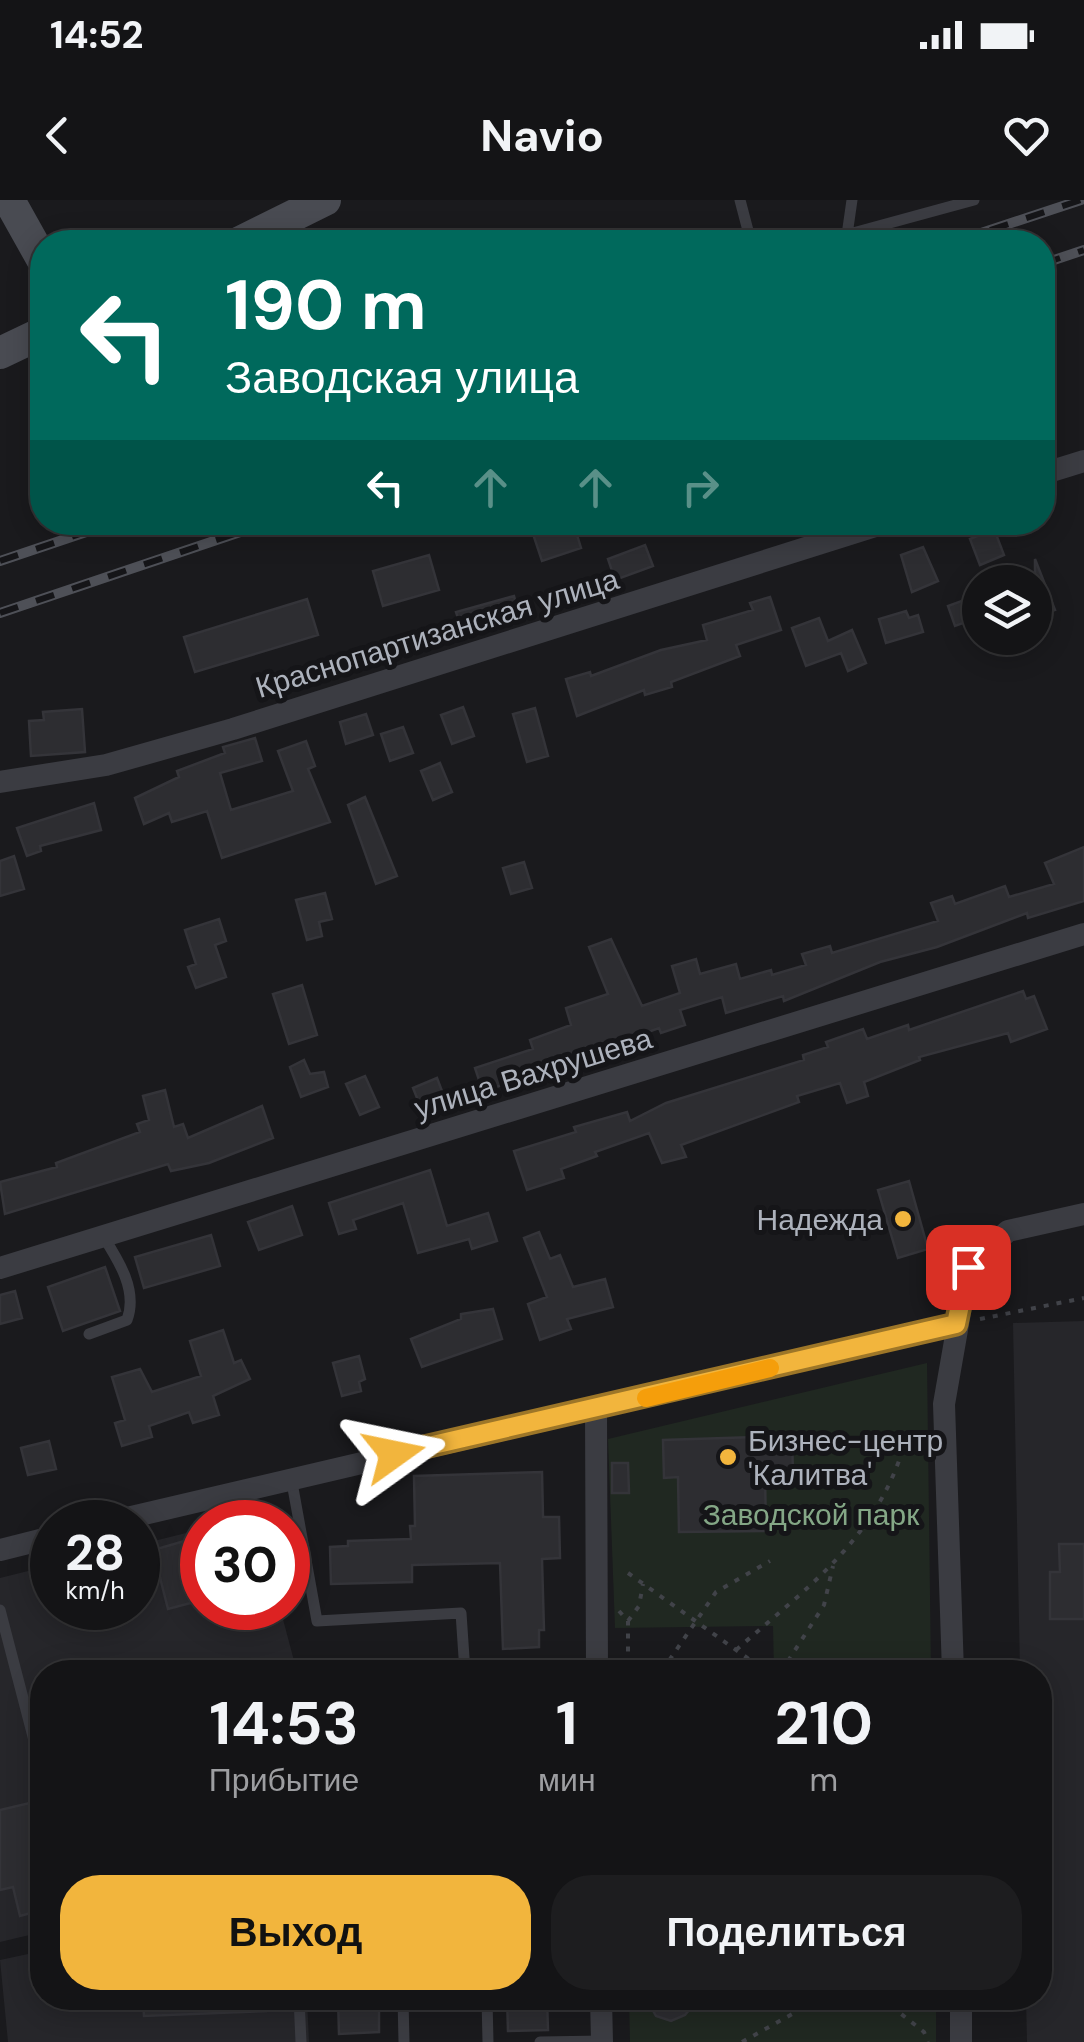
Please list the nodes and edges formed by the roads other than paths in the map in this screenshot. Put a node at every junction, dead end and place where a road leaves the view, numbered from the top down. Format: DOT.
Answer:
graph roads {
  1 [pos="9,200"];
  2 [pos="325,200"];
  3 [pos="740,200"];
  4 [pos="852,200"];
  5 [pos="974,200"];
  6 [pos="264,230"];
  7 [pos="747,230"];
  8 [pos="848,230"];
  9 [pos="865,230"];
  10 [pos="30,238"];
  11 [pos="30,339"];
  12 [pos="0,353"];
  13 [pos="1084,461"];
  14 [pos="1055,470"];
  15 [pos="847,535"];
  16 [pos="0,782"];
  17 [pos="1084,934"];
  18 [pos="1084,1214"];
  19 [pos="103,1236"];
  20 [pos="0,1268"];
  21 [pos="956,1324"];
  22 [pos="89,1334"];
  23 [pos="596,1410"];
  24 [pos="291,1477"];
  25 [pos="160,1510"];
  26 [pos="30,1542"];
  27 [pos="0,1550"];
  28 [pos="0,1610"];
  29 [pos="464,1660"];
  30 [pos="597,1660"];
  31 [pos="953,1660"];
  32 [pos="30,1725"];
  33 [pos="300,2010"];
  34 [pos="403,2010"];
  35 [pos="487,2010"];
  36 [pos="601,2010"];
  37 [pos="960,2010"];
  38 [pos="602,2041"];
  39 [pos="301,2042"];
  40 [pos="404,2042"];
  41 [pos="488,2042"];
  42 [pos="540,2042"];
  43 [pos="961,2042"];
  1 -- 10 [label="main road"];
  2 -- 6 [label="main road"];
  3 -- 7 [label="lane"];
  4 -- 8 [label="lane"];
  5 -- 9 [label="lane"];
  11 -- 12 [label="main road"];
  13 -- 14 [label="street"];
  15 -- 16 [label="street, Краснопартизанская улица"];
  17 -- 19 [label="street, улица Вахрушева"];
  18 -- 21 [label="street"];
  19 -- 20 [label="street, улица Вахрушева"];
  19 -- 22 [label="lane"];
  21 -- 23 [label="street"];
  21 -- 31 [label="street"];
  23 -- 24 [label="street"];
  23 -- 30 [label="street"];
  24 -- 25 [label="street"];
  24 -- 29 [label="lane"];
  26 -- 27 [label="street"];
  28 -- 32 [label="lane"];
  33 -- 39 [label="lane"];
  34 -- 40 [label="lane"];
  35 -- 41 [label="lane"];
  36 -- 38 [label="street"];
  37 -- 43 [label="street"];
  38 -- 42 [label="lane"];
}
